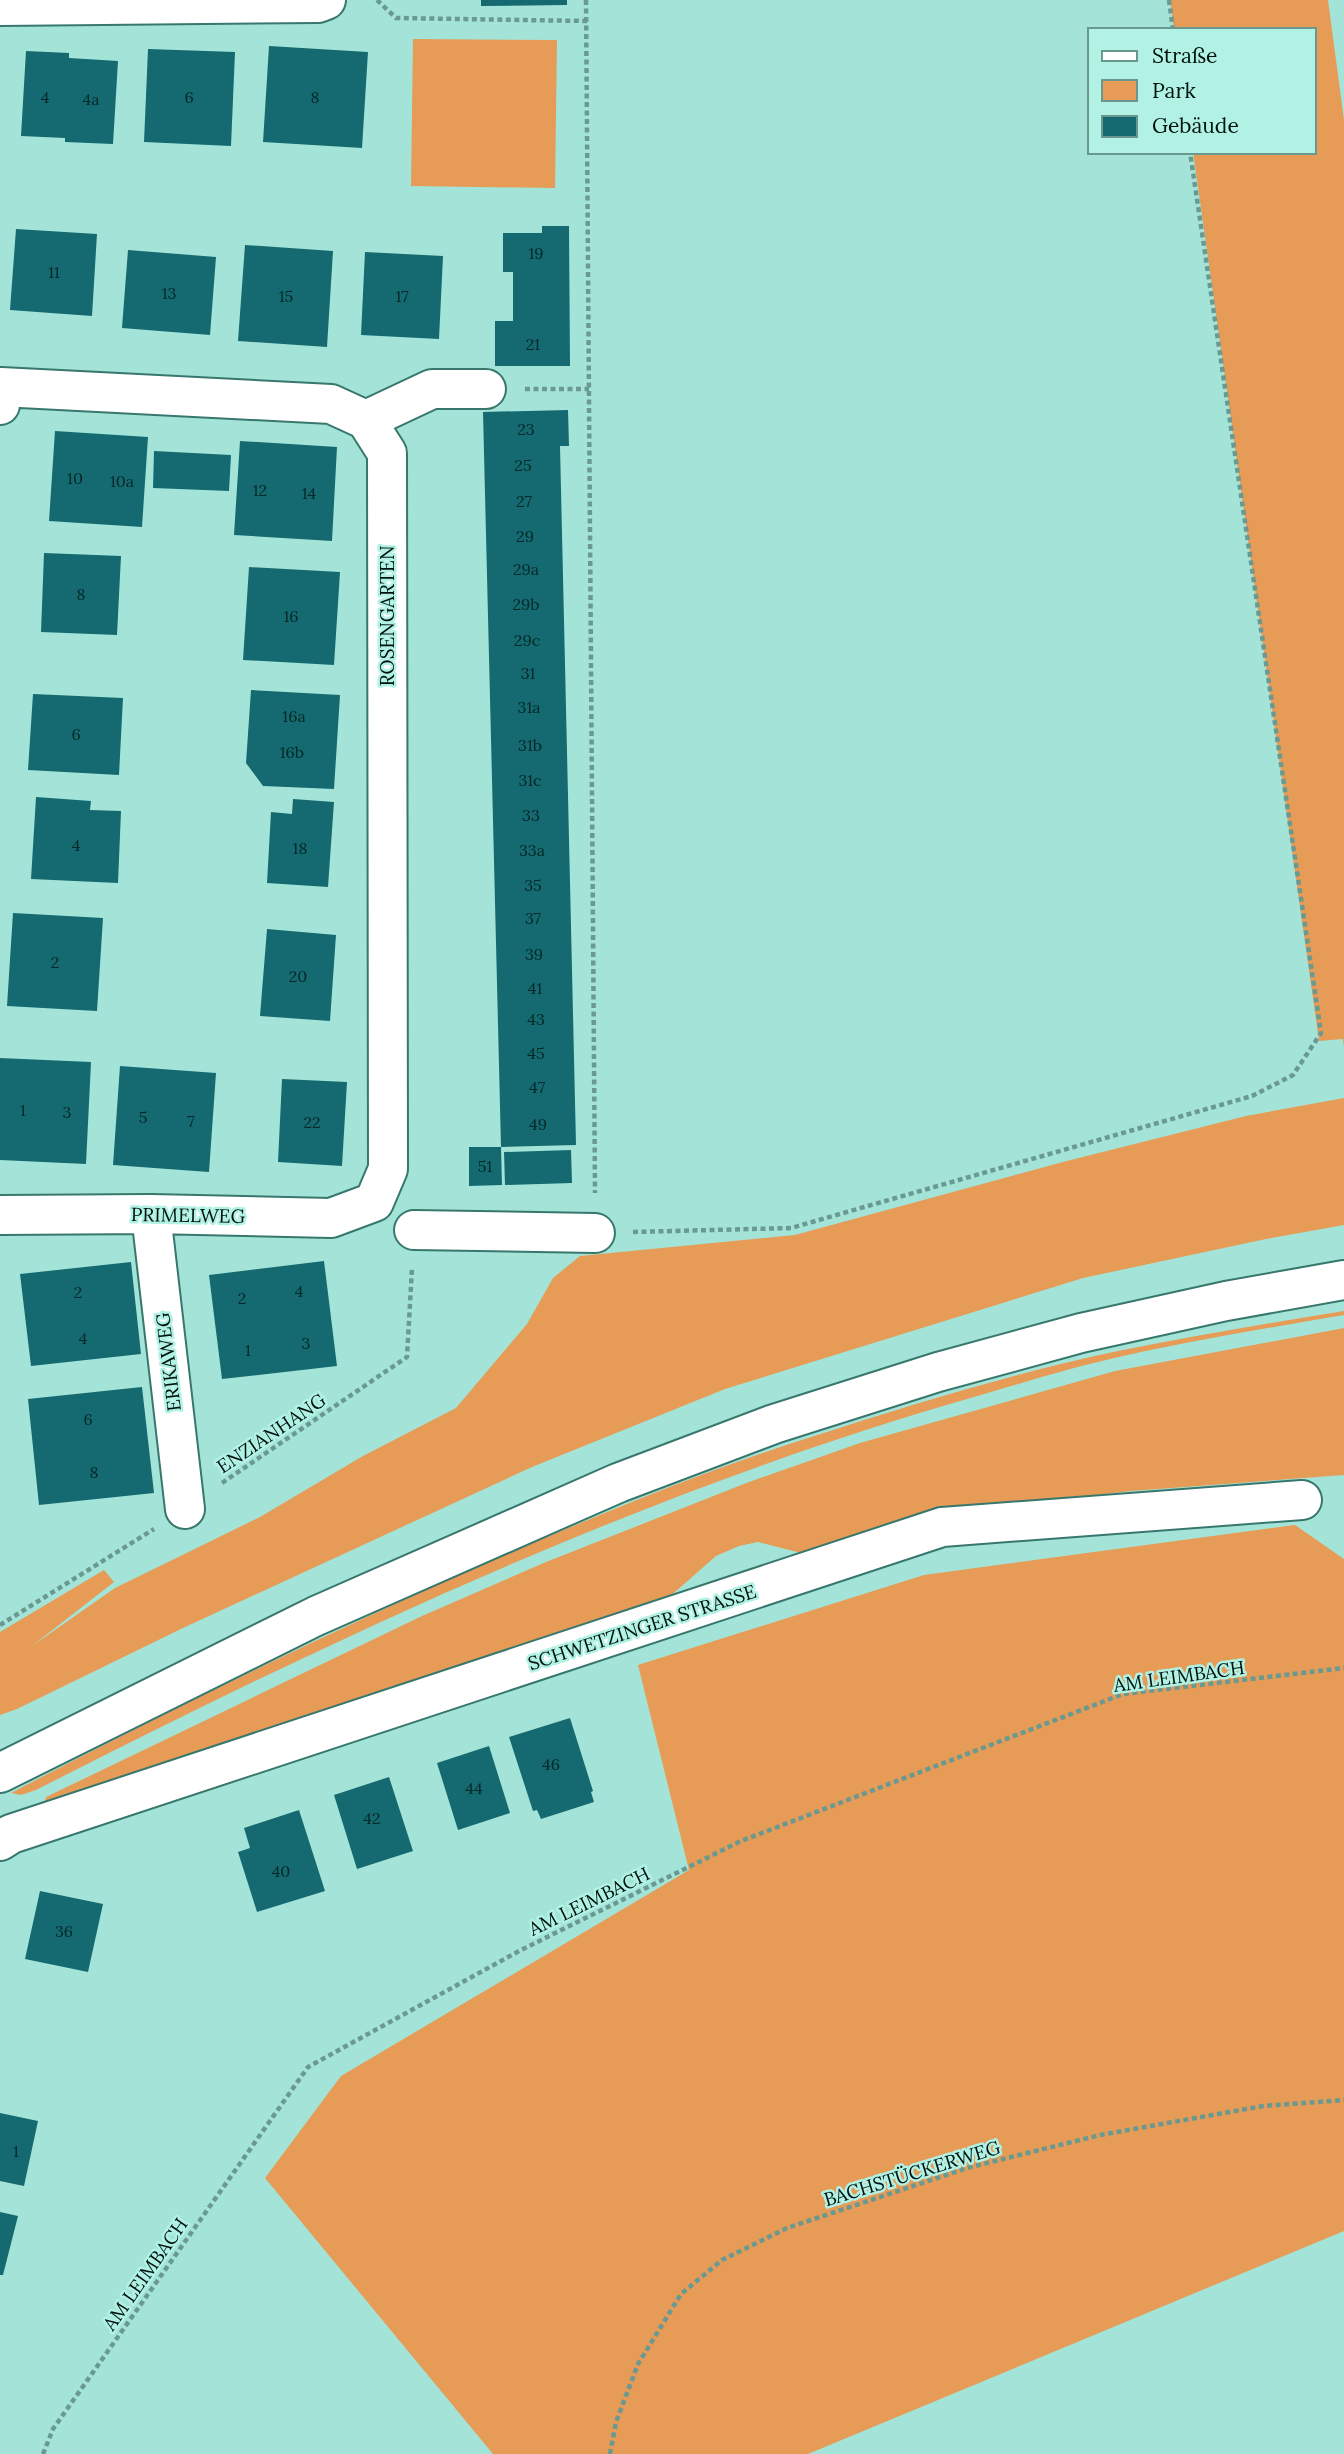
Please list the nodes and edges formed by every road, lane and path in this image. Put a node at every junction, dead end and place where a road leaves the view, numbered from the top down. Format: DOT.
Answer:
graph roads {
  1 [pos="326,0"];
  2 [pos="377,0"];
  3 [pos="586,0"];
  4 [pos="1169,0"];
  5 [pos="0,6"];
  6 [pos="587,21"];
  7 [pos="1173,28"];
  8 [pos="1190,154"];
  9 [pos="486,389"];
  10 [pos="589,389"];
  11 [pos="0,392"];
  12 [pos="366,420"];
  13 [pos="374,1202"];
  14 [pos="151,1214"];
  15 [pos="0,1215"];
  16 [pos="414,1230"];
  17 [pos="595,1233"];
  18 [pos="1344,1280"];
  19 [pos="1301,1500"];
  20 [pos="185,1509"];
  21 [pos="0,1625"];
  22 [pos="1344,1668"];
  23 [pos="0,1773"];
  24 [pos="0,1841"];
  25 [pos="1344,2100"];
  26 [pos="43,2454"];
  27 [pos="610,2454"];
  1 -- 5 [label="street"];
  2 -- 6 [label="path"];
  3 -- 6 [label="path"];
  4 -- 7 [label="path"];
  6 -- 10 [label="path"];
  8 -- 17 [label="path"];
  9 -- 10 [label="path"];
  9 -- 12 [label="street"];
  10 -- 17 [label="path"];
  11 -- 12 [label="street"];
  12 -- 13 [label="street, ROSENGARTEN"];
  13 -- 14 [label="street, PRIMELWEG"];
  14 -- 15 [label="street, PRIMELWEG"];
  14 -- 20 [label="street, ERIKAWEG"];
  16 -- 17 [label="street"];
  16 -- 20 [label="path, ENZIANHANG"];
  18 -- 23 [label="street"];
  19 -- 24 [label="street, SCHWETZINGER STRASSE"];
  20 -- 21 [label="path, ENZIANHANG"];
  22 -- 26 [label="path, AM LEIMBACH"];
  25 -- 27 [label="path, BACHSTÜCKERWEG"];
}
